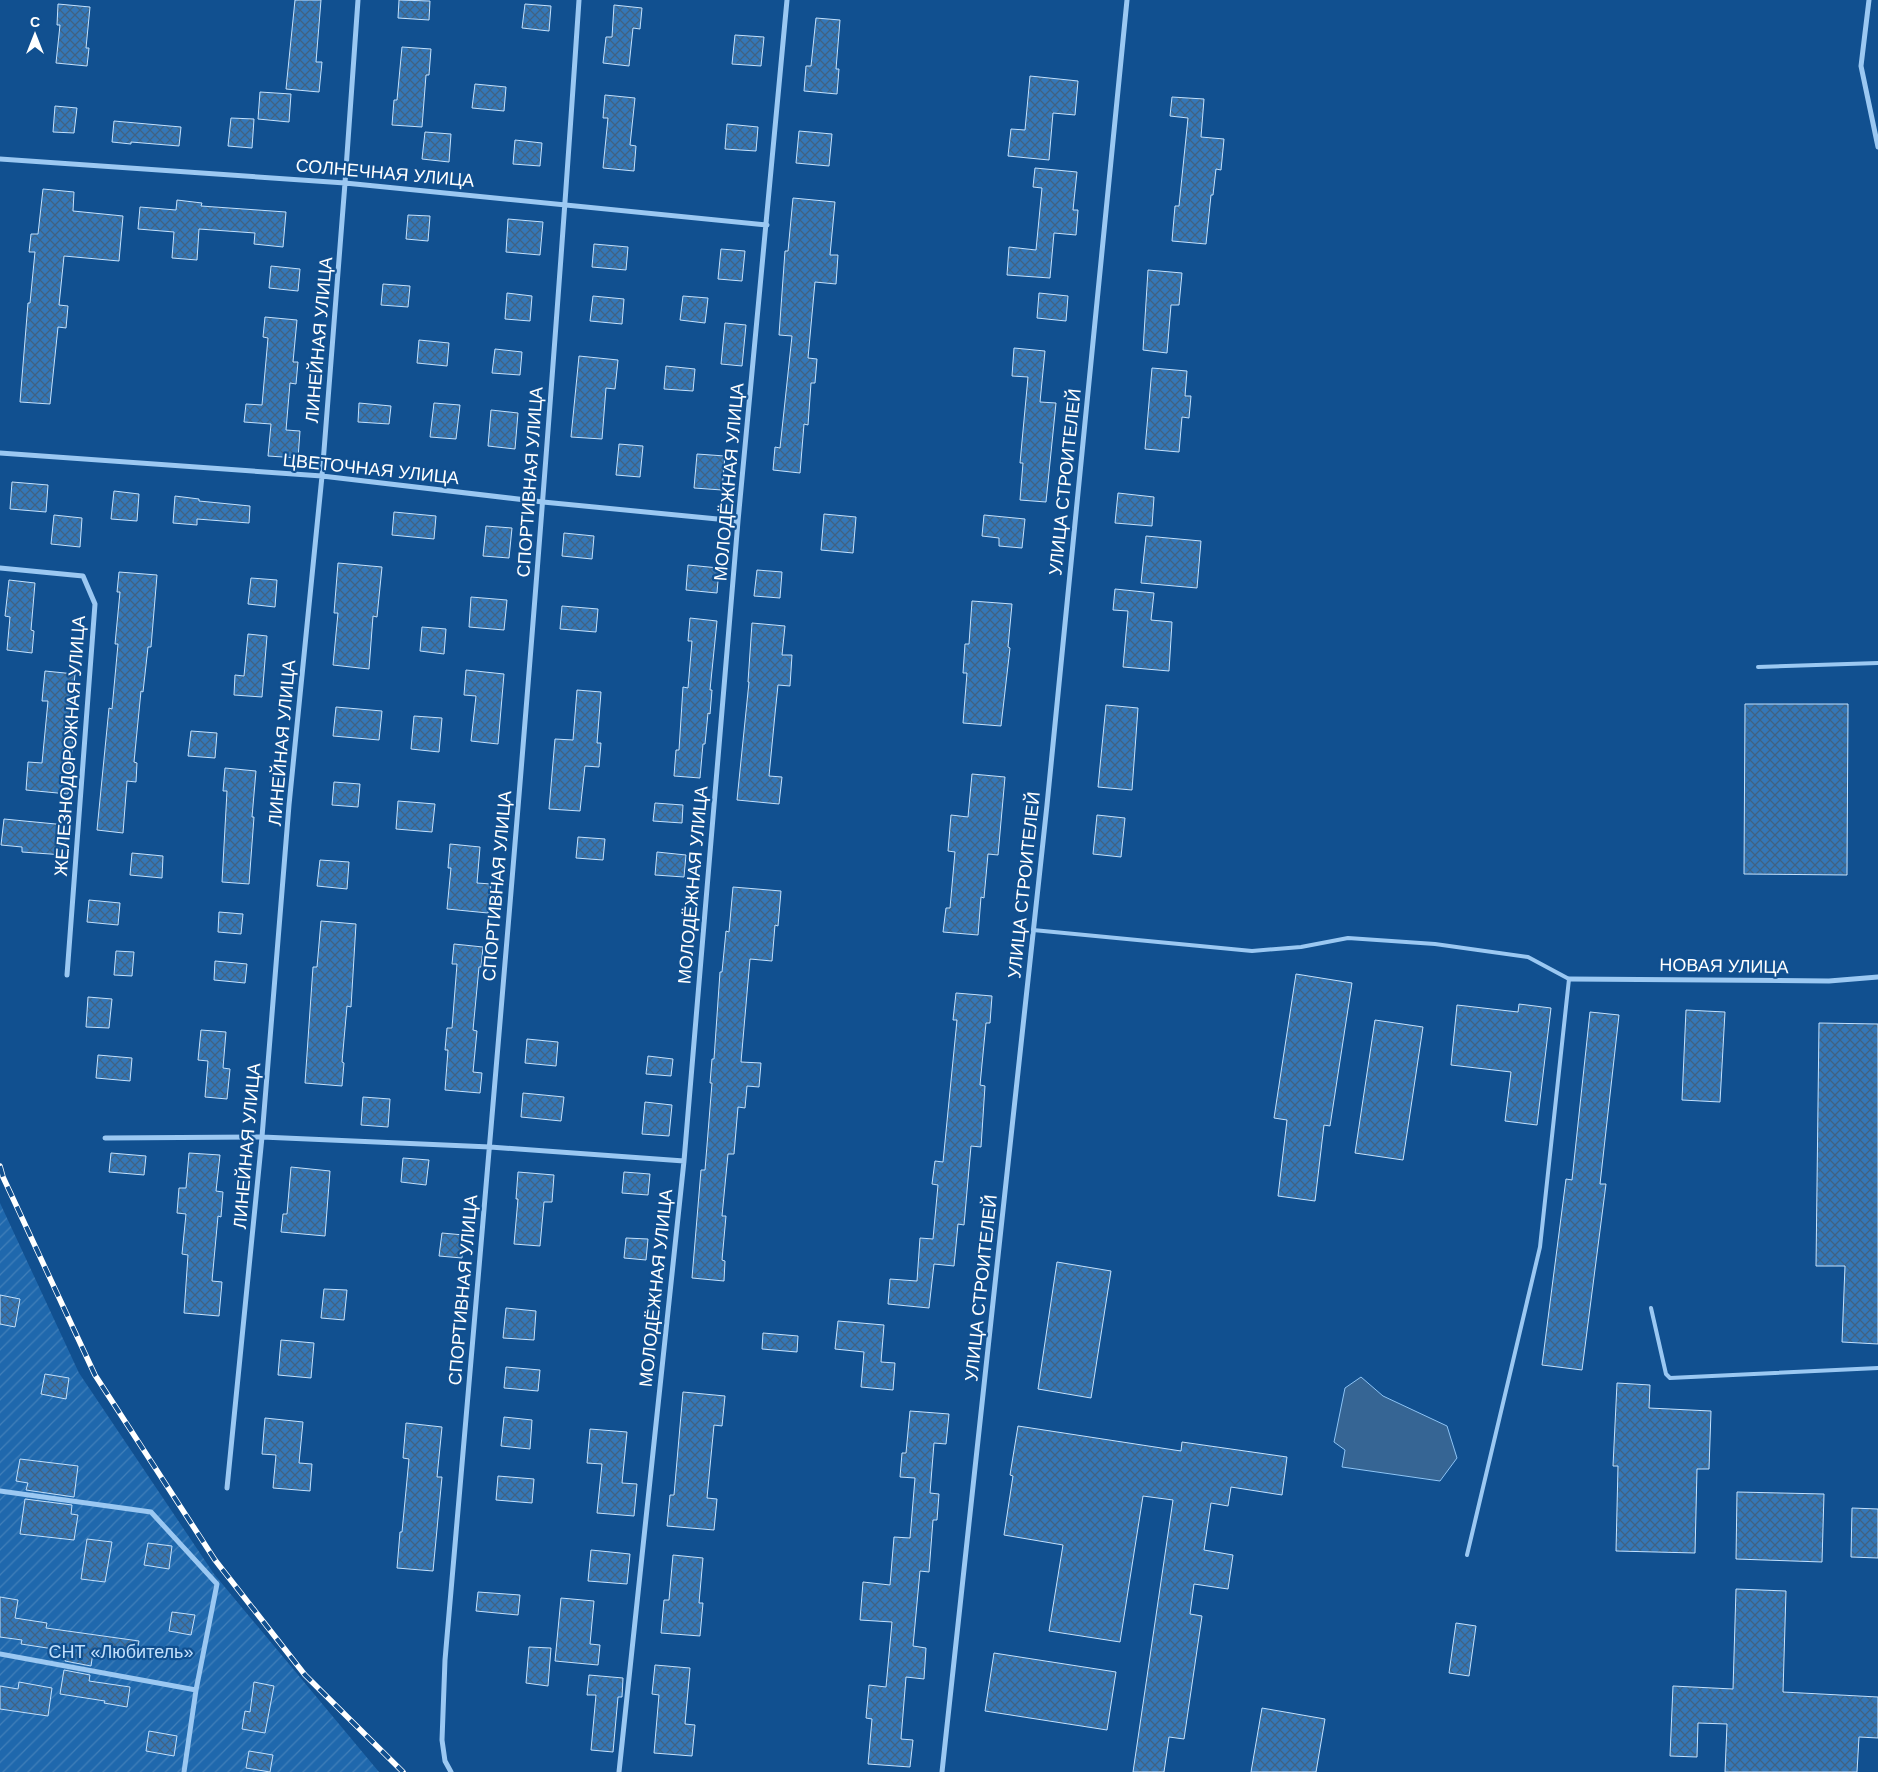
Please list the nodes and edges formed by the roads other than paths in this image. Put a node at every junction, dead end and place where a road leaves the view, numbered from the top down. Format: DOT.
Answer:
graph roads {
  1 [pos="358,0"];
  2 [pos="579,0"];
  3 [pos="787,0"];
  4 [pos="1127,0"];
  5 [pos="1869,0"];
  6 [pos="1878,147"];
  7 [pos="0,159"];
  8 [pos="346,183"];
  9 [pos="566,203"];
  10 [pos="767,225"];
  11 [pos="0,453"];
  12 [pos="322,476"];
  13 [pos="543,502"];
  14 [pos="738,521"];
  15 [pos="0,568"];
  16 [pos="1878,662"];
  17 [pos="1758,667"];
  18 [pos="1033,930"];
  19 [pos="67,975"];
  20 [pos="1878,977"];
  21 [pos="1569,979"];
  22 [pos="262,1137"];
  23 [pos="105,1138"];
  24 [pos="490,1147"];
  25 [pos="684,1161"];
  26 [pos="1651,1308"];
  27 [pos="1878,1368"];
  28 [pos="227,1488"];
  29 [pos="0,1491"];
  30 [pos="1467,1555"];
  31 [pos="0,1654"];
  32 [pos="196,1690"];
  33 [pos="184,1772"];
  34 [pos="452,1772"];
  35 [pos="619,1772"];
  36 [pos="942,1772"];
  1 -- 8 [label="street, ЛИНЕЙНАЯ УЛИЦА"];
  2 -- 9 [label="street, СПОРТИВНАЯ УЛИЦА"];
  3 -- 10 [label="street, МОЛОДЁЖНАЯ УЛИЦА"];
  4 -- 18 [label="street, УЛИЦА СТРОИТЕЛЕЙ"];
  5 -- 6 [label="street"];
  7 -- 8 [label="street, СОЛНЕЧНАЯ УЛИЦА"];
  8 -- 9 [label="street, СОЛНЕЧНАЯ УЛИЦА"];
  8 -- 12 [label="street, ЛИНЕЙНАЯ УЛИЦА"];
  9 -- 10 [label="street, СОЛНЕЧНАЯ УЛИЦА"];
  9 -- 13 [label="street, СПОРТИВНАЯ УЛИЦА"];
  10 -- 14 [label="street, МОЛОДЁЖНАЯ УЛИЦА"];
  11 -- 12 [label="street, ЦВЕТОЧНАЯ УЛИЦА"];
  12 -- 13 [label="street, ЦВЕТОЧНАЯ УЛИЦА"];
  12 -- 22 [label="street, ЛИНЕЙНАЯ УЛИЦА"];
  13 -- 14 [label="street, ЦВЕТОЧНАЯ УЛИЦА"];
  13 -- 24 [label="street, СПОРТИВНАЯ УЛИЦА"];
  14 -- 25 [label="street, МОЛОДЁЖНАЯ УЛИЦА"];
  15 -- 19 [label="street, ЖЕЛЕЗНОДОРОЖНАЯ УЛИЦА"];
  16 -- 17 [label="lane"];
  18 -- 21 [label="lane"];
  18 -- 36 [label="street, УЛИЦА СТРОИТЕЛЕЙ"];
  20 -- 21 [label="street, НОВАЯ УЛИЦА"];
  21 -- 30 [label="lane"];
  22 -- 23 [label="street"];
  22 -- 24 [label="street"];
  22 -- 28 [label="street, ЛИНЕЙНАЯ УЛИЦА"];
  24 -- 25 [label="street"];
  24 -- 34 [label="street, СПОРТИВНАЯ УЛИЦА"];
  25 -- 35 [label="street, МОЛОДЁЖНАЯ УЛИЦА"];
  26 -- 27 [label="lane"];
  29 -- 32 [label="street"];
  31 -- 32 [label="street"];
  32 -- 33 [label="street"];
}
